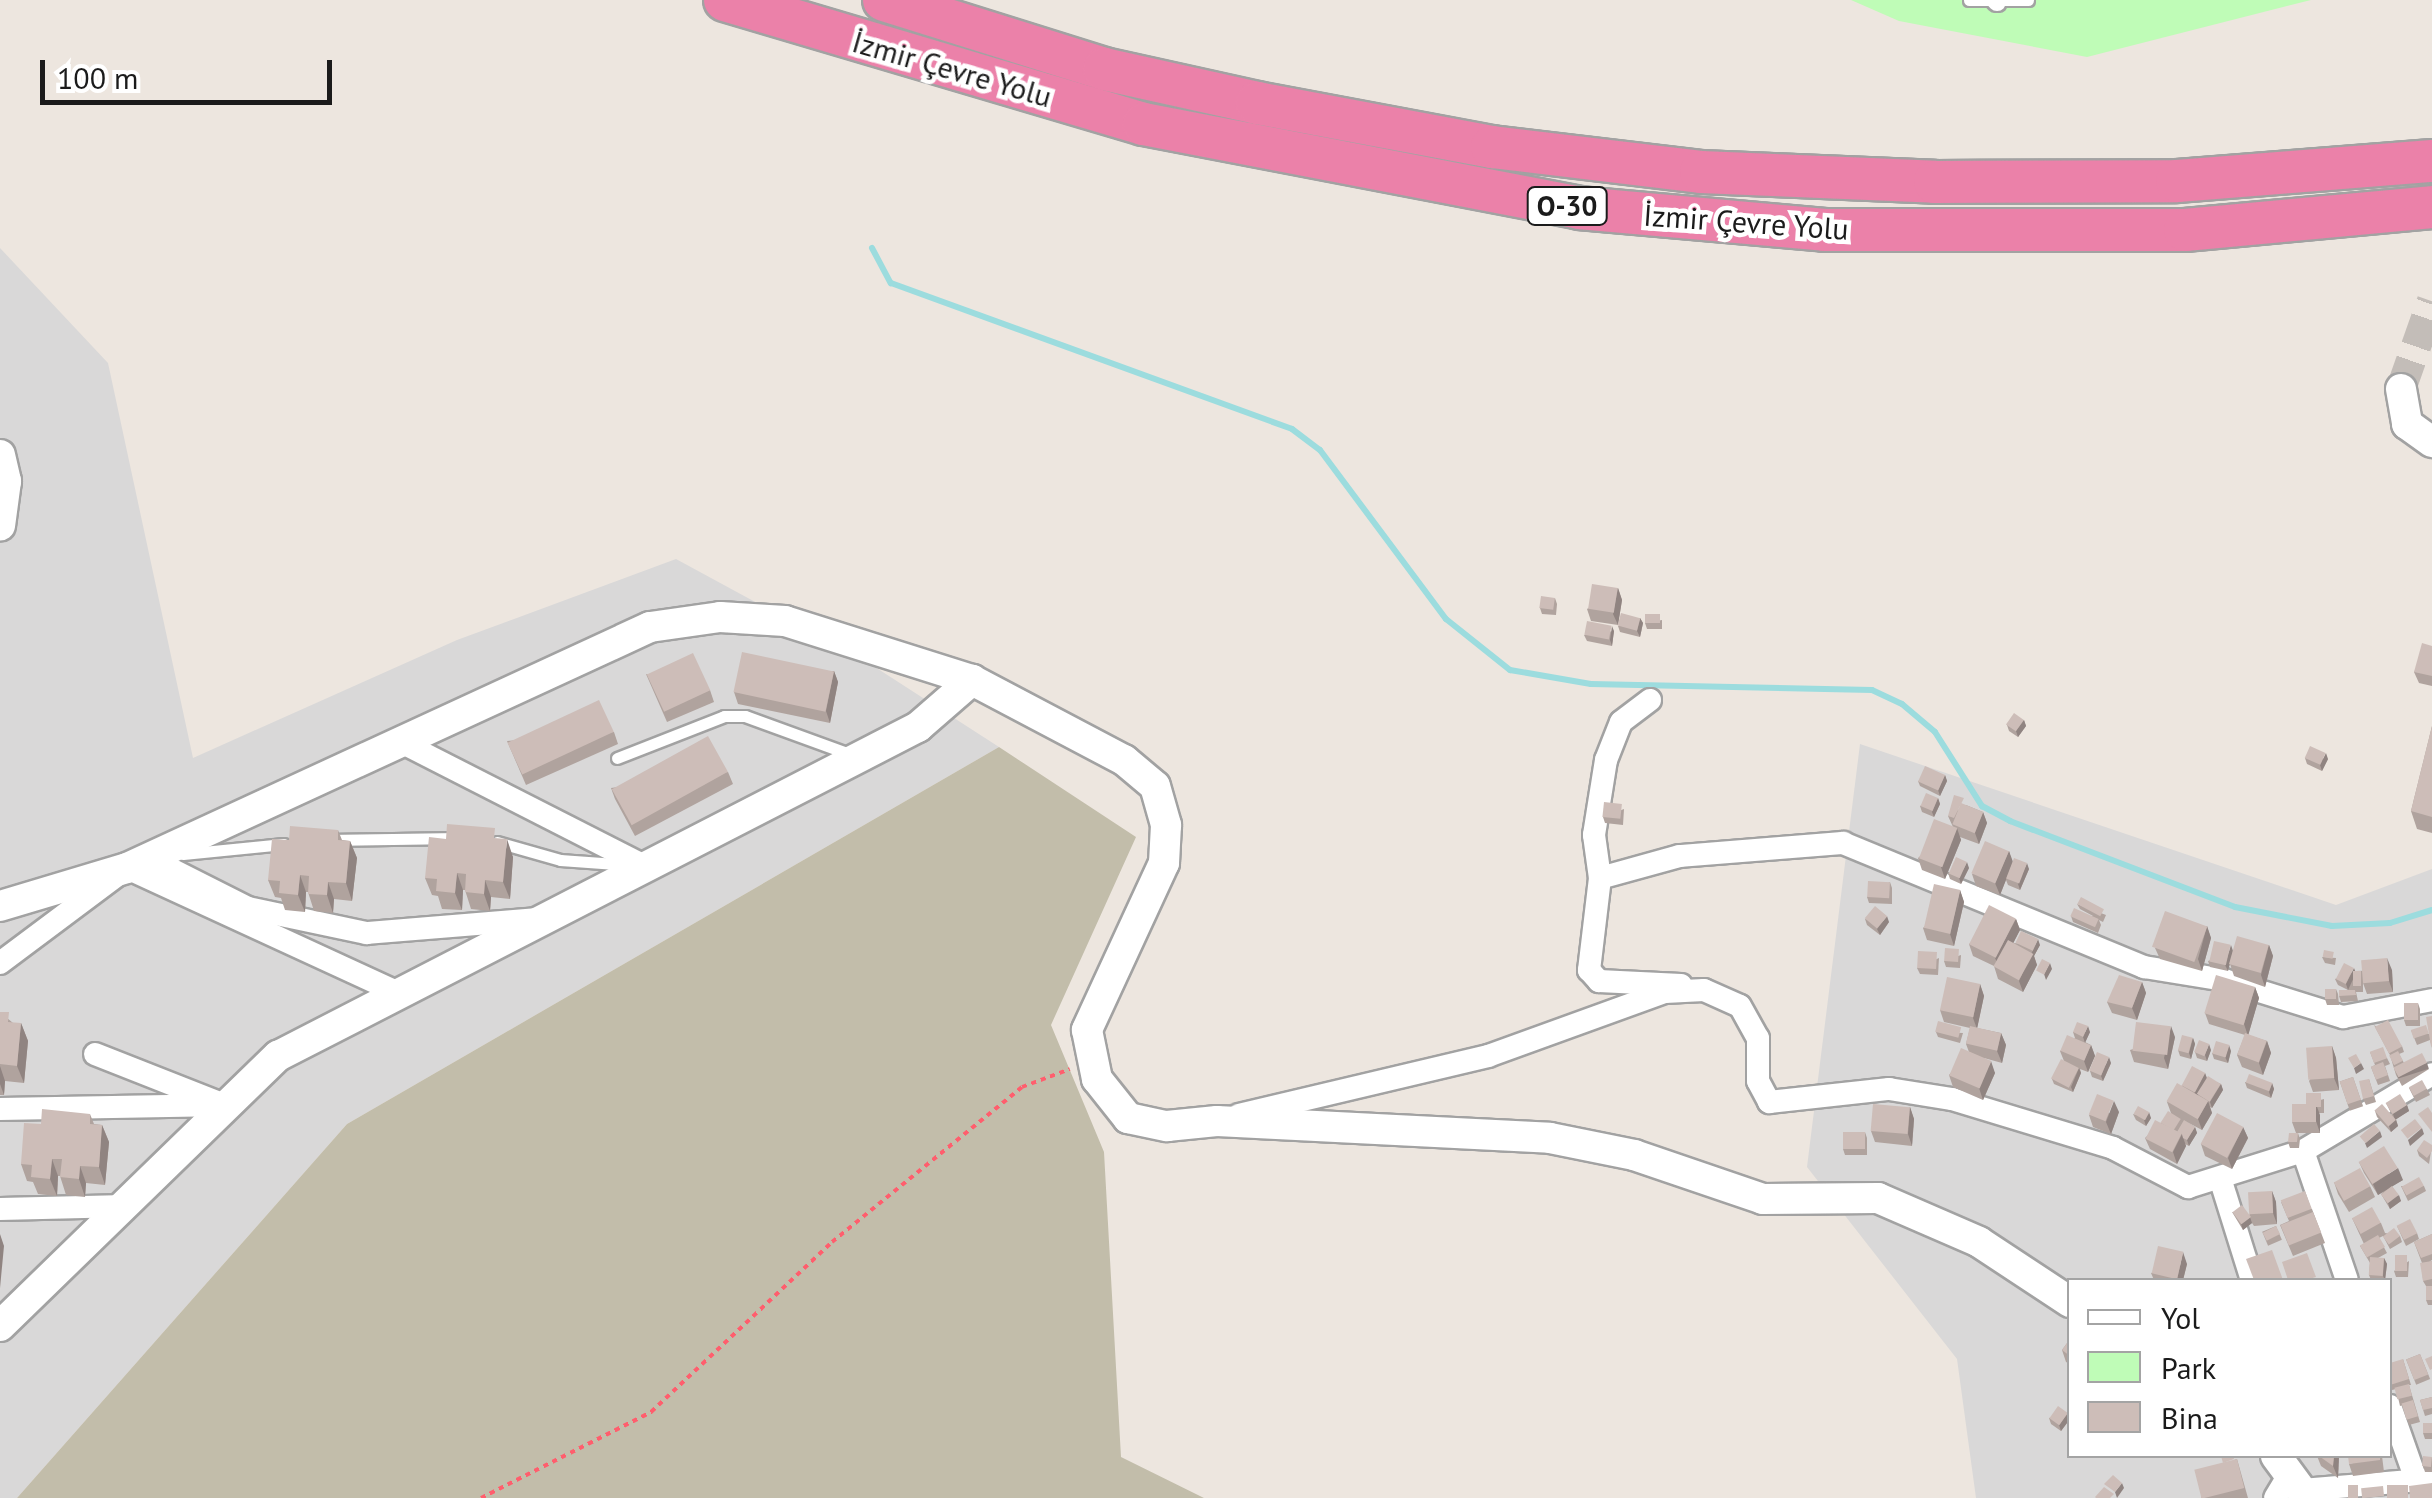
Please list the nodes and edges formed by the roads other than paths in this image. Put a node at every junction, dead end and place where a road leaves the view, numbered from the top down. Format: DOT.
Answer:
graph roads {
  1 [pos="725,0"];
  2 [pos="884,0"];
  3 [pos="1969,0"];
  4 [pos="2028,0"];
  5 [pos="1996,1"];
  6 [pos="2432,161"];
  7 [pos="2432,207"];
  8 [pos="2400,390"];
  9 [pos="2432,442"];
  10 [pos="0,455"];
  11 [pos="1,515"];
  12 [pos="972,680"];
  13 [pos="1650,700"];
  14 [pos="399,741"];
  15 [pos="858,757"];
  16 [pos="618,758"];
  17 [pos="311,841"];
  18 [pos="293,843"];
  19 [pos="138,863"];
  20 [pos="644,866"];
  21 [pos="1600,878"];
  22 [pos="0,906"];
  23 [pos="540,919"];
  24 [pos="0,963"];
  25 [pos="1704,990"];
  26 [pos="396,992"];
  27 [pos="2432,1000"];
  28 [pos="95,1054"];
  29 [pos="2432,1074"];
  30 [pos="225,1106"];
  31 [pos="0,1110"];
  32 [pos="1216,1120"];
  33 [pos="2304,1151"];
  34 [pos="2220,1178"];
  35 [pos="126,1206"];
  36 [pos="0,1209"];
  37 [pos="2251,1278"];
  38 [pos="2346,1278"];
  39 [pos="2067,1300"];
  40 [pos="1,1323"];
  41 [pos="2392,1410"];
  42 [pos="2424,1480"];
  43 [pos="2290,1483"];
  1 -- 7 [label="highway, İzmir Çevre Yolu / O-30"];
  2 -- 6 [label="highway, İzmir Çevre Yolu / O-30"];
  3 -- 5 [label="lane"];
  4 -- 5 [label="lane"];
  8 -- 9 [label="street"];
  10 -- 11 [label="street"];
  12 -- 14 [label="street"];
  12 -- 15 [label="street"];
  12 -- 32 [label="street"];
  13 -- 21 [label="street"];
  14 -- 19 [label="street"];
  14 -- 20 [label="street"];
  15 -- 16 [label="lane"];
  15 -- 20 [label="street"];
  17 -- 20 [label="lane"];
  18 -- 19 [label="lane"];
  19 -- 22 [label="street"];
  19 -- 23 [label="street"];
  19 -- 24 [label="street"];
  19 -- 26 [label="street"];
  20 -- 23 [label="street"];
  21 -- 25 [label="street"];
  21 -- 27 [label="street"];
  23 -- 26 [label="street"];
  25 -- 32 [label="street"];
  25 -- 34 [label="street"];
  26 -- 30 [label="street"];
  28 -- 30 [label="street"];
  29 -- 33 [label="street"];
  30 -- 31 [label="street"];
  30 -- 35 [label="street"];
  32 -- 39 [label="street"];
  33 -- 34 [label="street"];
  33 -- 38 [label="street"];
  34 -- 37 [label="street"];
  35 -- 36 [label="street"];
  35 -- 40 [label="street"];
  41 -- 42 [label="street"];
  42 -- 43 [label="street"];
}
